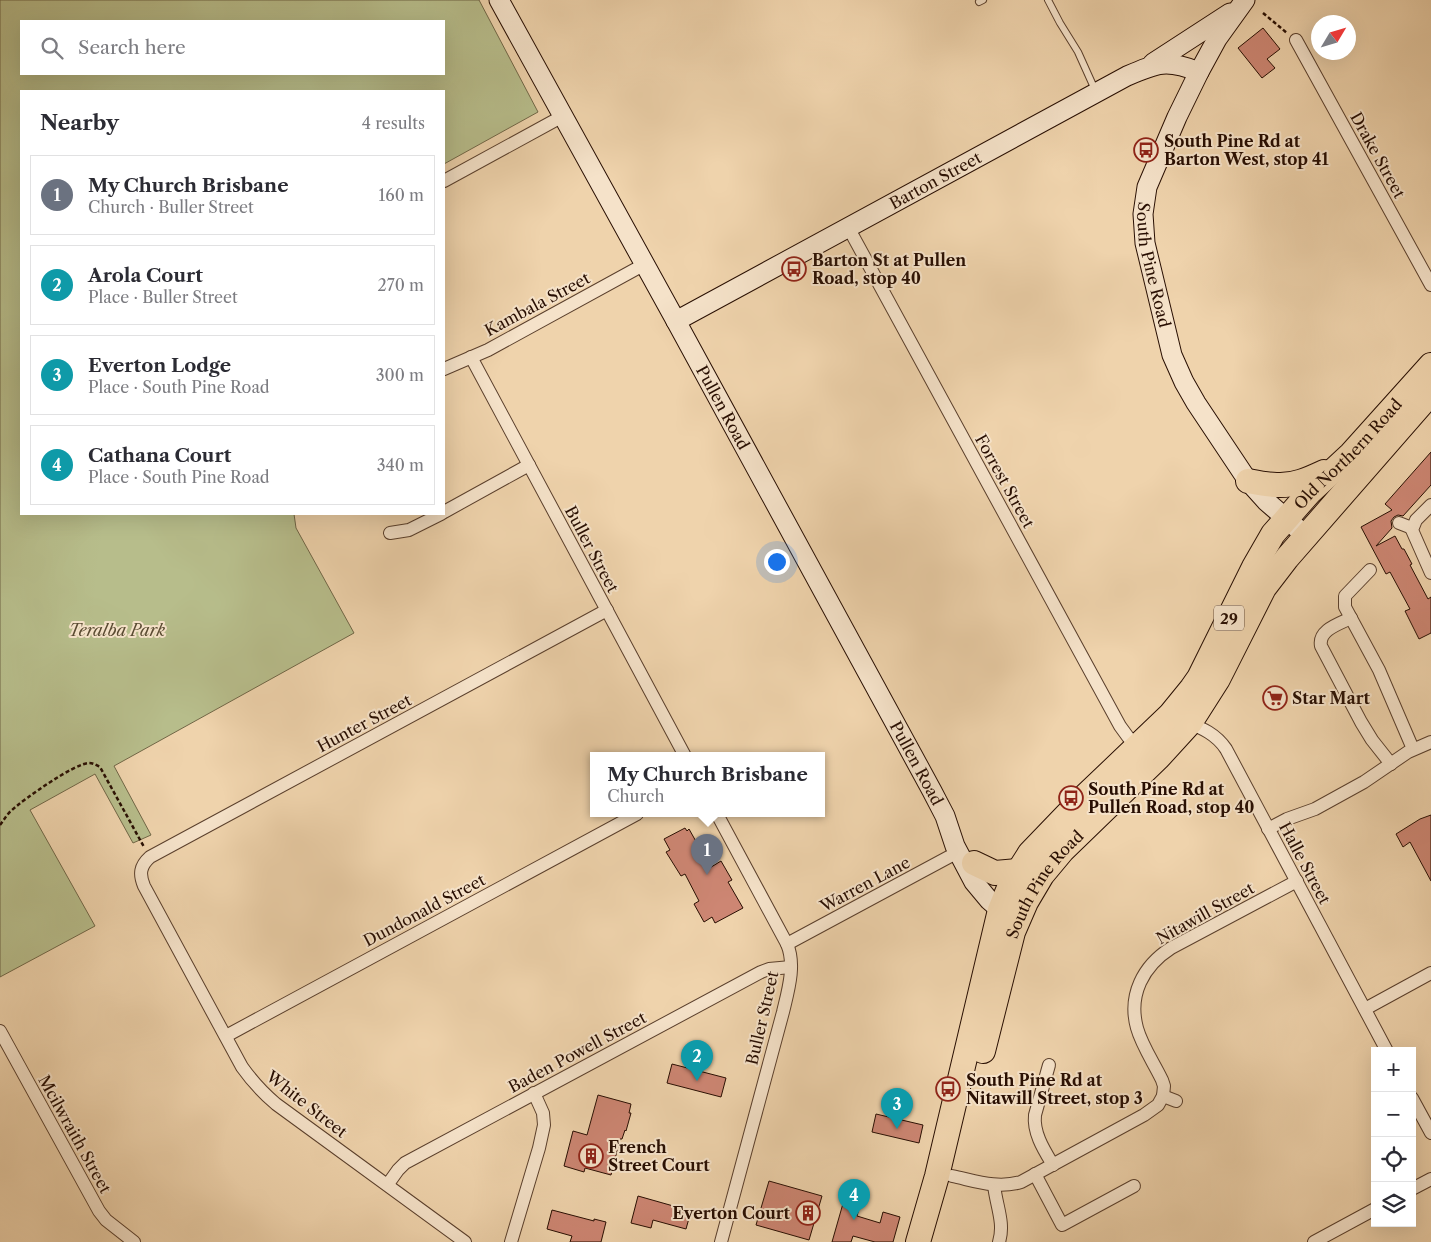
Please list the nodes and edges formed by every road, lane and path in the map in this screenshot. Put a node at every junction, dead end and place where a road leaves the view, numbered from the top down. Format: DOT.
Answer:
graph roads {
  1 [pos="499,0"];
  2 [pos="1048,0"];
  3 [pos="1244,2"];
  4 [pos="1263,13"];
  5 [pos="1296,40"];
  6 [pos="1147,67"];
  7 [pos="1199,72"];
  8 [pos="1097,93"];
  9 [pos="563,116"];
  10 [pos="445,180"];
  11 [pos="848,227"];
  12 [pos="645,264"];
  13 [pos="1431,285"];
  14 [pos="676,321"];
  15 [pos="471,357"];
  16 [pos="1431,365"];
  17 [pos="445,369"];
  18 [pos="1431,393"];
  19 [pos="530,465"];
  20 [pos="1339,466"];
  21 [pos="1248,481"];
  22 [pos="1431,505"];
  23 [pos="445,511"];
  24 [pos="438,515"];
  25 [pos="1285,519"];
  26 [pos="1399,523"];
  27 [pos="1412,528"];
  28 [pos="390,533"];
  29 [pos="1306,536"];
  30 [pos="1370,570"];
  31 [pos="1431,573"];
  32 [pos="607,610"];
  33 [pos="1351,618"];
  34 [pos="1180,719"];
  35 [pos="1431,742"];
  36 [pos="1138,746"];
  37 [pos="1413,750"];
  38 [pos="683,752"];
  39 [pos="1391,764"];
  40 [pos="631,817"];
  41 [pos="719,817"];
  42 [pos="0,825"];
  43 [pos="1268,829"];
  44 [pos="150,857"];
  45 [pos="966,858"];
  46 [pos="141,868"];
  47 [pos="1018,871"];
  48 [pos="1296,882"];
  49 [pos="1010,911"];
  50 [pos="787,944"];
  51 [pos="791,967"];
  52 [pos="1431,973"];
  53 [pos="1365,1009"];
  54 [pos="0,1031"];
  55 [pos="226,1036"];
  56 [pos="1385,1047"];
  57 [pos="1049,1065"];
  58 [pos="534,1093"];
  59 [pos="1163,1096"];
  60 [pos="1176,1101"];
  61 [pos="1416,1105"];
  62 [pos="1431,1133"];
  63 [pos="1053,1165"];
  64 [pos="1035,1174"];
  65 [pos="952,1176"];
  66 [pos="1431,1178"];
  67 [pos="388,1184"];
  68 [pos="994,1185"];
  69 [pos="1134,1186"];
  70 [pos="1416,1187"];
  71 [pos="1371,1211"];
  72 [pos="134,1242"];
  73 [pos="465,1242"];
  74 [pos="511,1242"];
  75 [pos="721,1242"];
  76 [pos="918,1242"];
  77 [pos="935,1242"];
  78 [pos="999,1242"];
  79 [pos="1314,1242"];
  1 -- 9 [label="street, Pullen Road"];
  2 -- 8 [label="lane"];
  3 -- 6 [label="street"];
  3 -- 7 [label="street, South Pine Road"];
  4 -- 5 [label="path"];
  5 -- 13 [label="street, Drake Street"];
  6 -- 7 [label="street, Barton Street"];
  6 -- 8 [label="street, Barton Street"];
  7 -- 21 [label="street, South Pine Road"];
  8 -- 11 [label="street, Barton Street"];
  9 -- 10 [label="street"];
  9 -- 12 [label="street, Pullen Road"];
  11 -- 14 [label="street, Barton Street"];
  11 -- 36 [label="street, Forrest Street"];
  12 -- 14 [label="street, Pullen Road"];
  12 -- 15 [label="street, Kambala Street"];
  14 -- 45 [label="street, Pullen Road"];
  15 -- 17 [label="street, Kambala Street"];
  15 -- 19 [label="street, Buller Street"];
  16 -- 20 [label="highway, Old Northern Road"];
  18 -- 29 [label="highway, Old Northern Road"];
  19 -- 23 [label="street"];
  19 -- 32 [label="street, Buller Street"];
  20 -- 21 [label="highway"];
  20 -- 25 [label="highway, Old Northern Road"];
  21 -- 25 [label="street, South Pine Road"];
  22 -- 27 [label="street"];
  24 -- 28 [label="street"];
  25 -- 29 [label="street, South Pine Road"];
  25 -- 34 [label="highway, South Pine Road / 29"];
  26 -- 27 [label="street"];
  27 -- 31 [label="street"];
  29 -- 34 [label="highway, South Pine Road / 29"];
  30 -- 33 [label="street"];
  32 -- 38 [label="street, Buller Street"];
  32 -- 44 [label="street, Hunter Street"];
  33 -- 37 [label="street"];
  33 -- 39 [label="street"];
  34 -- 36 [label="highway, South Pine Road / 29"];
  34 -- 43 [label="street, Halle Street"];
  34 -- 49 [label="highway, South Pine Road / 29"];
  35 -- 37 [label="street"];
  36 -- 47 [label="highway, South Pine Road / 29"];
  37 -- 39 [label="street"];
  39 -- 43 [label="street"];
  40 -- 55 [label="street, Dundonald Street"];
  41 -- 50 [label="street, Buller Street"];
  42 -- 44 [label="path"];
  43 -- 48 [label="street, Halle Street"];
  44 -- 46 [label="street, Hunter Street"];
  45 -- 47 [label="highway"];
  45 -- 49 [label="street, Pullen Road"];
  45 -- 50 [label="street, Warren Lane"];
  46 -- 55 [label="street, White Street"];
  47 -- 49 [label="highway, South Pine Road / 29"];
  48 -- 53 [label="street, Halle Street"];
  48 -- 59 [label="street, Nitawill Street"];
  49 -- 65 [label="highway, South Pine Road / 29"];
  49 -- 76 [label="highway, South Pine Road / 29"];
  50 -- 51 [label="street, Buller Street"];
  51 -- 58 [label="street, Baden Powell Street"];
  51 -- 75 [label="street, Buller Street"];
  52 -- 53 [label="street"];
  53 -- 56 [label="street, Halle Street"];
  54 -- 72 [label="street, Mcilwraith Street"];
  55 -- 67 [label="street, White Street"];
  57 -- 63 [label="street"];
  58 -- 67 [label="street, Baden Powell Street"];
  58 -- 74 [label="street"];
  59 -- 60 [label="street"];
  59 -- 63 [label="street"];
  61 -- 62 [label="street"];
  63 -- 64 [label="street"];
  64 -- 68 [label="street"];
  64 -- 69 [label="street"];
  65 -- 68 [label="street"];
  65 -- 77 [label="highway, South Pine Road / 29"];
  66 -- 70 [label="street"];
  67 -- 73 [label="street, White Street"];
  68 -- 78 [label="street"];
  71 -- 79 [label="street"];
}
